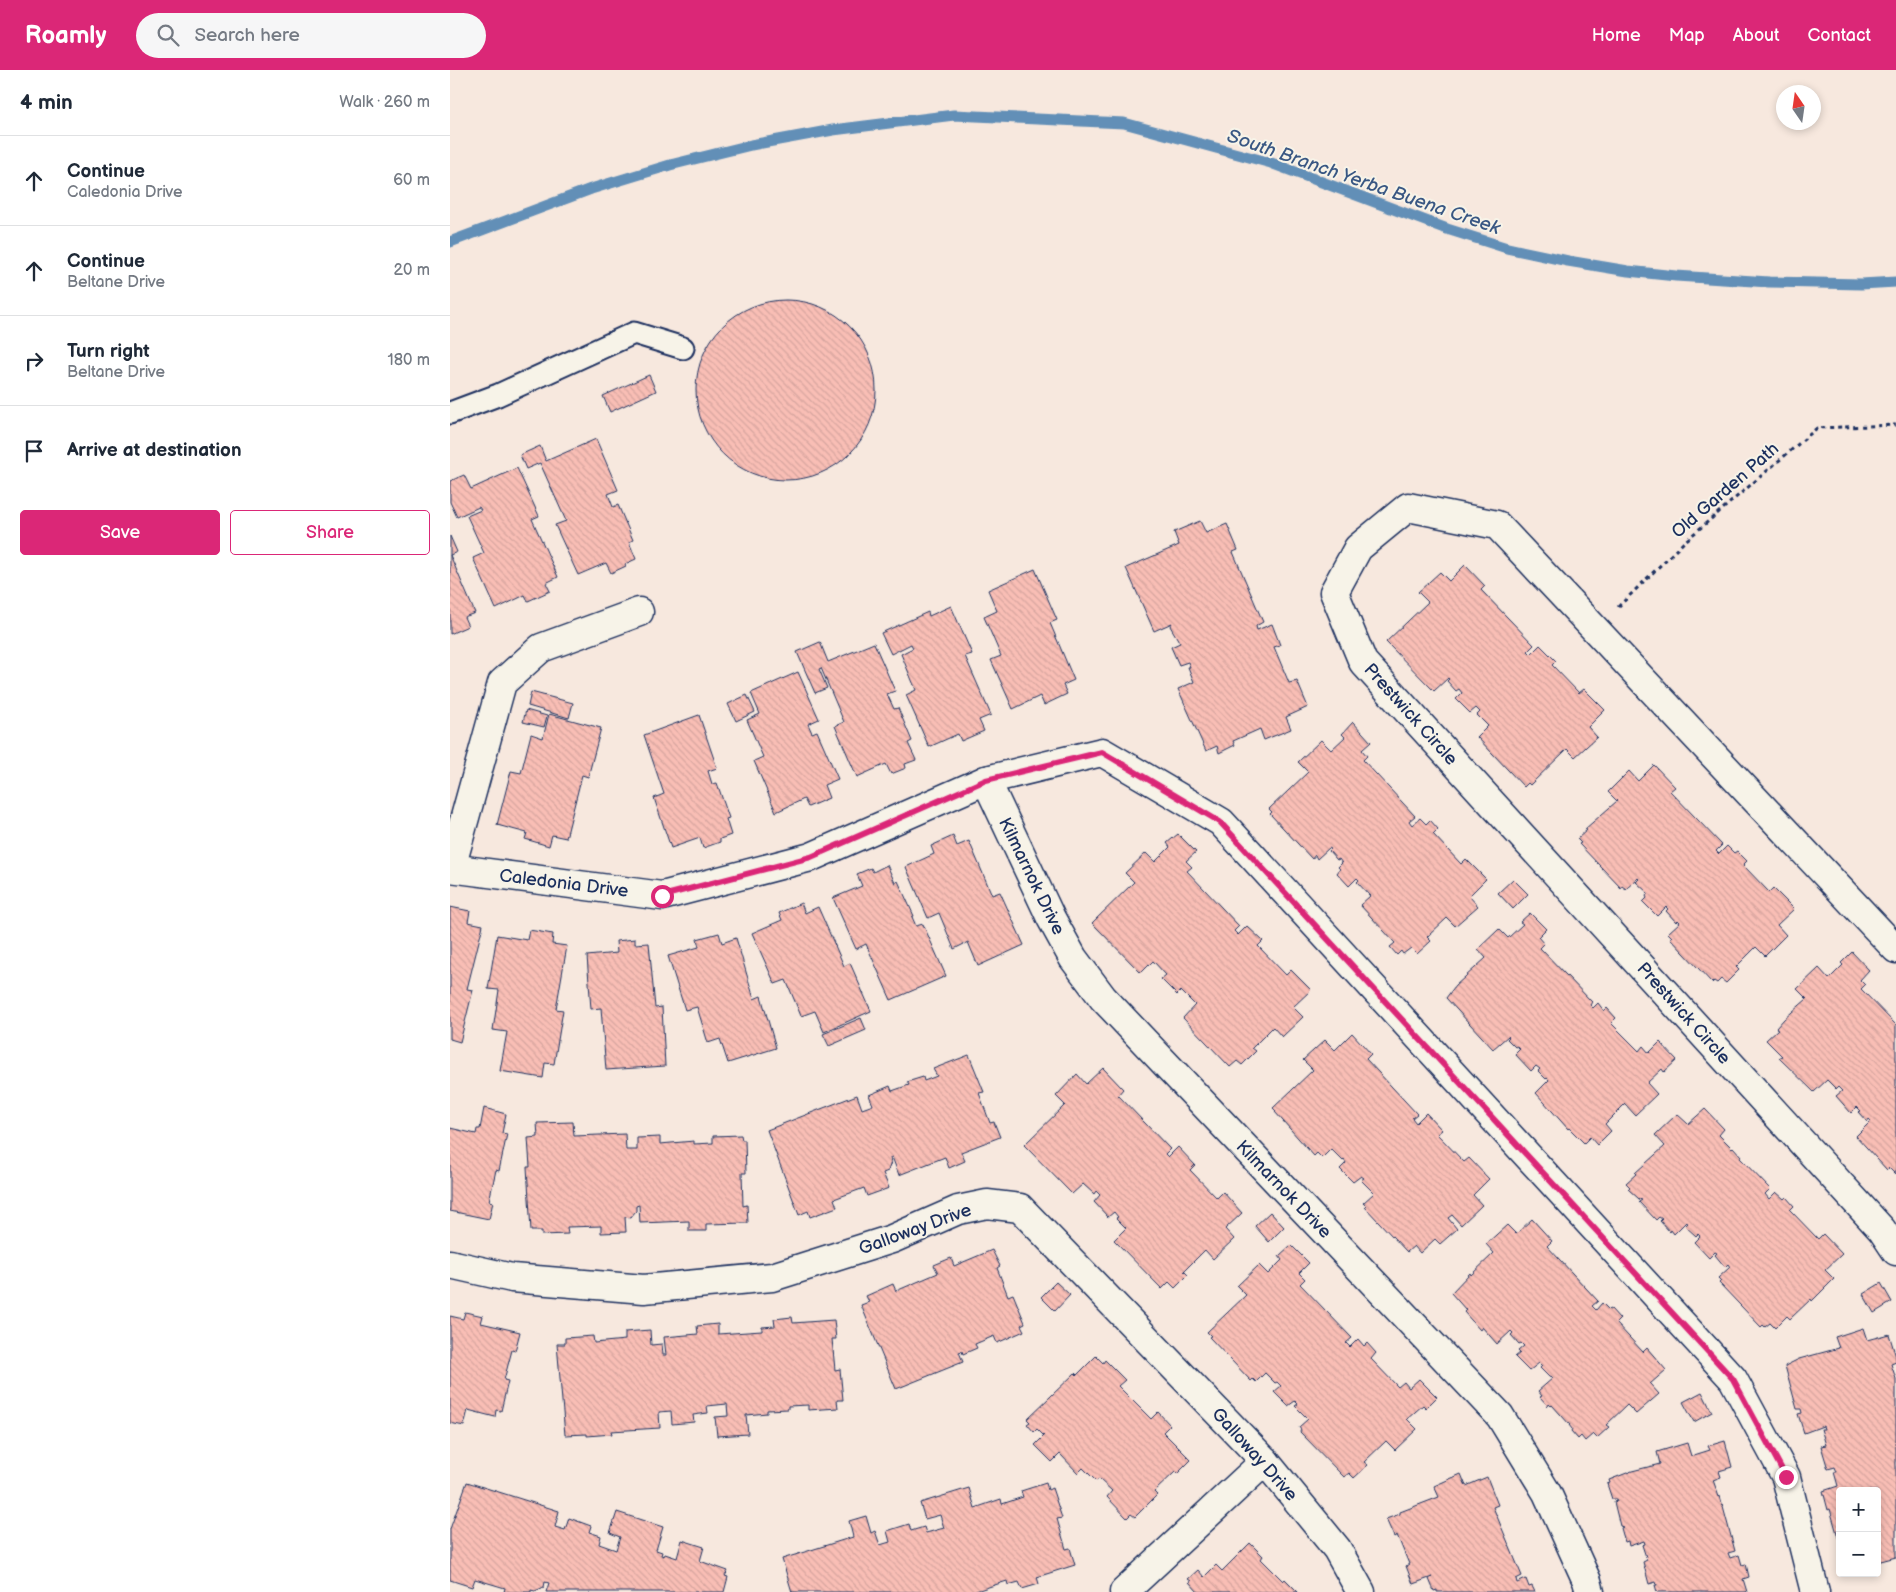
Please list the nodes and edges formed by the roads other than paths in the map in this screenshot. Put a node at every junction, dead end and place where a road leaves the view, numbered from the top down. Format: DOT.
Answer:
graph roads {
  1 [pos="683,348"];
  2 [pos="450,413"];
  3 [pos="639,612"];
  4 [pos="986,780"];
  5 [pos="450,868"];
  6 [pos="1896,949"];
  7 [pos="1896,1251"];
  8 [pos="450,1264"];
  9 [pos="1265,1462"];
  10 [pos="1124,1592"];
  11 [pos="1361,1592"];
  12 [pos="1590,1592"];
  13 [pos="1815,1592"];
  1 -- 2 [label="lane"];
  3 -- 5 [label="street"];
  4 -- 5 [label="street, Caledonia Drive"];
  4 -- 12 [label="street, Kilmarnok Drive"];
  4 -- 13 [label="street, Caledonia Drive"];
  6 -- 7 [label="street, Prestwick Circle"];
  8 -- 9 [label="street, Galloway Drive"];
  9 -- 10 [label="street"];
  9 -- 11 [label="street, Galloway Drive"];
}
